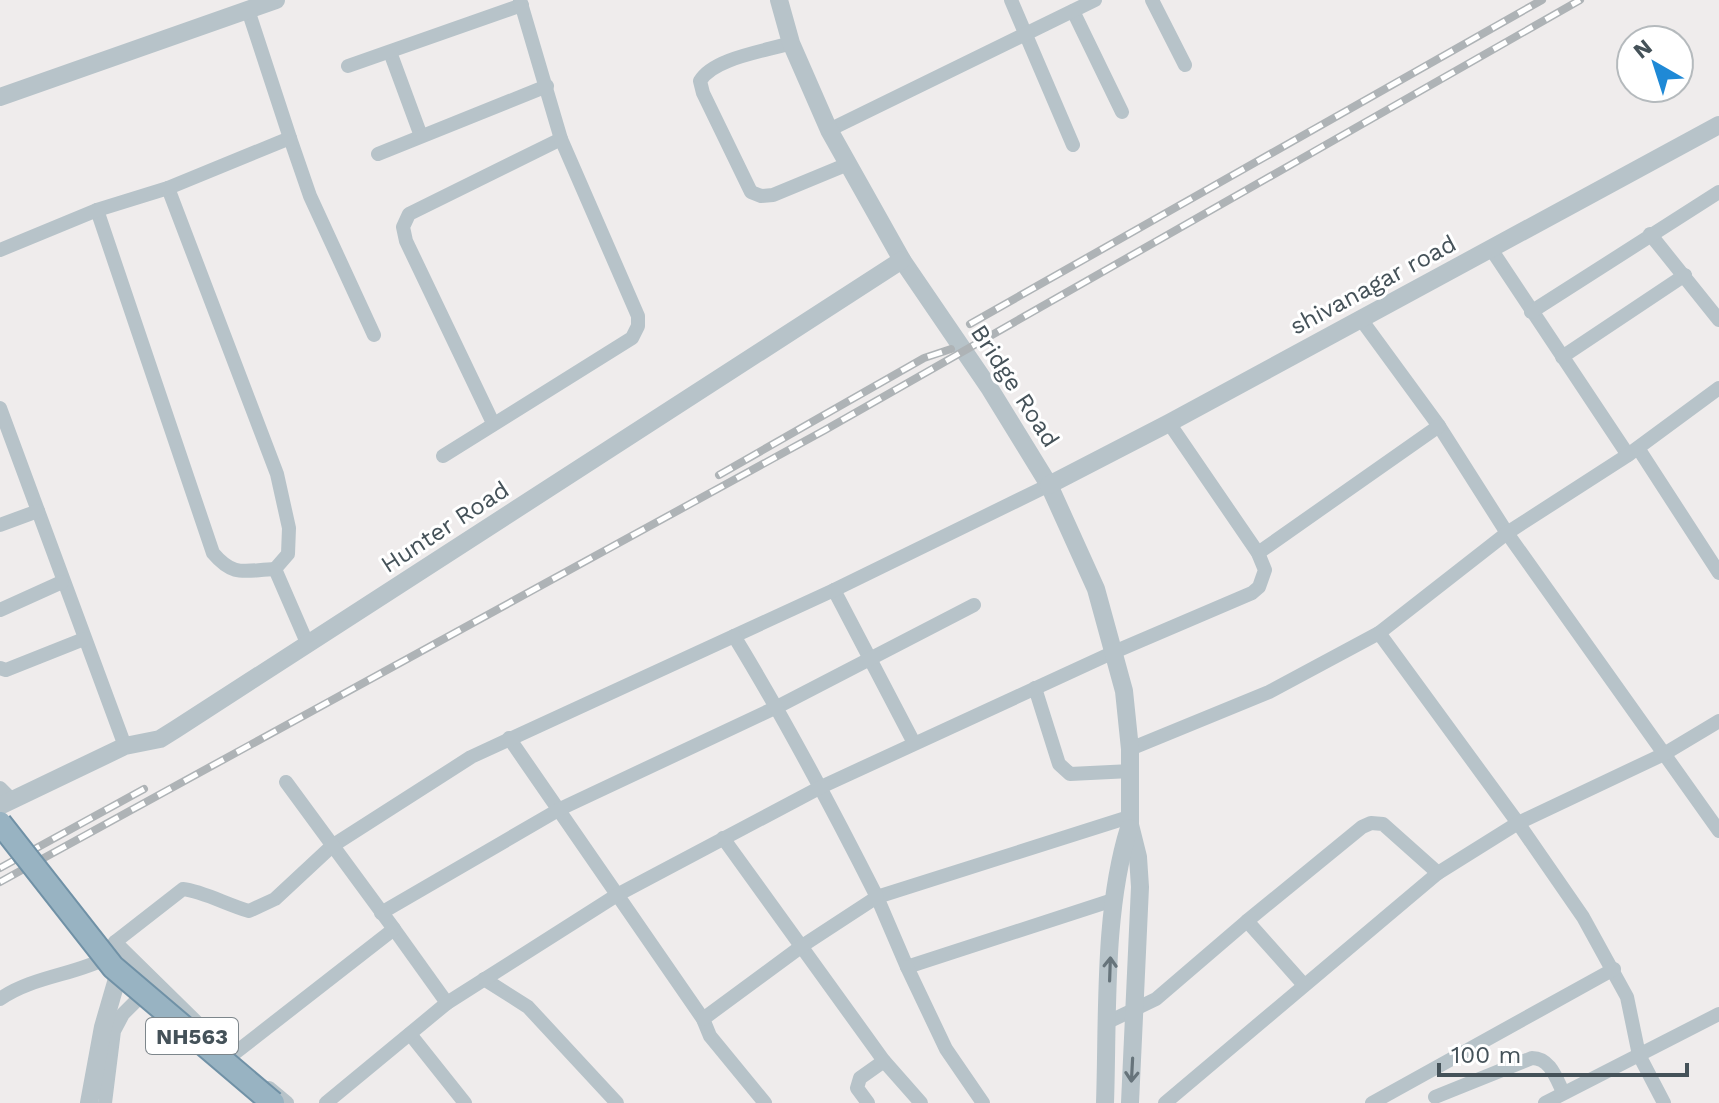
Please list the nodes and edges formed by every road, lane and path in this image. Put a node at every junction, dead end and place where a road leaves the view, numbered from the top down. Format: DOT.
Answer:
graph roads {
  1 [pos="779,0"];
  2 [pos="1011,0"];
  3 [pos="1095,0"];
  4 [pos="1152,0"];
  5 [pos="271,1"];
  6 [pos="521,2"];
  7 [pos="248,10"];
  8 [pos="1073,11"];
  9 [pos="1025,34"];
  10 [pos="791,43"];
  11 [pos="390,52"];
  12 [pos="1185,65"];
  13 [pos="348,66"];
  14 [pos="547,86"];
  15 [pos="0,97"];
  16 [pos="1122,112"];
  17 [pos="1719,125"];
  18 [pos="829,130"];
  19 [pos="421,136"];
  20 [pos="290,138"];
  21 [pos="561,139"];
  22 [pos="1073,145"];
  23 [pos="378,154"];
  24 [pos="848,164"];
  25 [pos="168,188"];
  26 [pos="1719,192"];
  27 [pos="97,210"];
  28 [pos="1650,234"];
  29 [pos="1491,249"];
  30 [pos="0,250"];
  31 [pos="902,260"];
  32 [pos="1685,275"];
  33 [pos="1531,312"];
  34 [pos="1360,318"];
  35 [pos="1719,320"];
  36 [pos="374,335"];
  37 [pos="1562,357"];
  38 [pos="1719,388"];
  39 [pos="0,408"];
  40 [pos="493,423"];
  41 [pos="1169,423"];
  42 [pos="1439,426"];
  43 [pos="1633,452"];
  44 [pos="443,456"];
  45 [pos="1049,485"];
  46 [pos="38,511"];
  47 [pos="0,525"];
  48 [pos="1507,533"];
  49 [pos="1258,553"];
  50 [pos="275,569"];
  51 [pos="1719,573"];
  52 [pos="62,582"];
  53 [pos="834,590"];
  54 [pos="974,605"];
  55 [pos="0,610"];
  56 [pos="1379,633"];
  57 [pos="734,636"];
  58 [pos="84,639"];
  59 [pos="308,645"];
  60 [pos="1114,652"];
  61 [pos="870,660"];
  62 [pos="0,668"];
  63 [pos="1035,688"];
  64 [pos="777,707"];
  65 [pos="1719,721"];
  66 [pos="509,738"];
  67 [pos="914,743"];
  68 [pos="125,746"];
  69 [pos="1130,749"];
  70 [pos="1664,754"];
  71 [pos="1131,771"];
  72 [pos="286,782"];
  73 [pos="821,787"];
  74 [pos="4,798"];
  75 [pos="560,809"];
  76 [pos="1130,821"];
  77 [pos="0,823"];
  78 [pos="1518,823"];
  79 [pos="1719,831"];
  80 [pos="723,838"];
  81 [pos="332,846"];
  82 [pos="1438,873"];
  83 [pos="617,895"];
  84 [pos="877,897"];
  85 [pos="1113,900"];
  86 [pos="381,913"];
  87 [pos="1247,921"];
  88 [pos="394,929"];
  89 [pos="115,942"];
  90 [pos="802,946"];
  91 [pos="907,967"];
  92 [pos="1614,969"];
  93 [pos="119,972"];
  94 [pos="484,979"];
  95 [pos="156,981"];
  96 [pos="1304,985"];
  97 [pos="0,999"];
  98 [pos="447,1003"];
  99 [pos="1135,1012"];
  100 [pos="1719,1014"];
  101 [pos="703,1019"];
  102 [pos="1108,1022"];
  103 [pos="410,1034"];
  104 [pos="1639,1055"];
  105 [pos="231,1056"];
  106 [pos="884,1061"];
  107 [pos="1417,1076"];
  108 [pos="1563,1092"];
  109 [pos="1437,1100"];
  110 [pos="89,1103"];
  111 [pos="105,1103"];
  112 [pos="273,1103"];
  113 [pos="287,1103"];
  114 [pos="326,1103"];
  115 [pos="465,1103"];
  116 [pos="617,1103"];
  117 [pos="765,1103"];
  118 [pos="868,1103"];
  119 [pos="921,1103"];
  120 [pos="983,1103"];
  121 [pos="1105,1103"];
  122 [pos="1130,1103"];
  123 [pos="1165,1103"];
  124 [pos="1372,1103"];
  125 [pos="1545,1103"];
  126 [pos="1664,1103"];
  1 -- 10 [label="street, Bridge Road"];
  2 -- 9 [label="street"];
  3 -- 8 [label="street"];
  4 -- 12 [label="street"];
  5 -- 7 [label="street"];
  6 -- 11 [label="street"];
  6 -- 14 [label="street"];
  7 -- 15 [label="street"];
  7 -- 20 [label="street"];
  8 -- 9 [label="street"];
  8 -- 16 [label="street"];
  9 -- 18 [label="street"];
  9 -- 22 [label="street"];
  10 -- 18 [label="street, Bridge Road"];
  10 -- 24 [label="street"];
  11 -- 13 [label="street"];
  11 -- 19 [label="street"];
  14 -- 19 [label="street"];
  14 -- 21 [label="street"];
  17 -- 29 [label="street, shivanagar road"];
  18 -- 24 [label="street, Bridge Road"];
  19 -- 23 [label="street"];
  20 -- 25 [label="street"];
  20 -- 36 [label="street"];
  21 -- 40 [label="street"];
  21 -- 40 [label="street"];
  24 -- 31 [label="street, Bridge Road"];
  25 -- 27 [label="street"];
  25 -- 50 [label="street"];
  26 -- 28 [label="street"];
  27 -- 30 [label="street"];
  27 -- 50 [label="street"];
  28 -- 32 [label="street"];
  28 -- 33 [label="street"];
  29 -- 33 [label="street"];
  29 -- 34 [label="street, shivanagar road"];
  31 -- 45 [label="street, Bridge Road"];
  31 -- 59 [label="street, Hunter Road"];
  32 -- 35 [label="street"];
  32 -- 37 [label="street"];
  33 -- 37 [label="street"];
  34 -- 41 [label="street, shivanagar road"];
  34 -- 42 [label="street"];
  37 -- 43 [label="street"];
  38 -- 43 [label="street"];
  39 -- 46 [label="street"];
  40 -- 44 [label="street"];
  41 -- 45 [label="street, shivanagar road"];
  41 -- 49 [label="street"];
  42 -- 48 [label="street"];
  42 -- 49 [label="street"];
  43 -- 48 [label="street"];
  43 -- 51 [label="street"];
  45 -- 53 [label="street"];
  45 -- 60 [label="street, Bridge Road"];
  46 -- 47 [label="street"];
  46 -- 52 [label="street"];
  48 -- 56 [label="street"];
  48 -- 70 [label="street"];
  49 -- 60 [label="street"];
  50 -- 59 [label="street"];
  52 -- 55 [label="street"];
  52 -- 58 [label="street"];
  53 -- 57 [label="street"];
  53 -- 61 [label="street"];
  54 -- 61 [label="street"];
  56 -- 69 [label="street"];
  56 -- 78 [label="street"];
  57 -- 64 [label="street"];
  57 -- 66 [label="street"];
  58 -- 62 [label="street"];
  58 -- 68 [label="street"];
  59 -- 68 [label="street, Hunter Road"];
  60 -- 63 [label="street"];
  60 -- 69 [label="street, Bridge Road"];
  61 -- 64 [label="street"];
  61 -- 67 [label="street"];
  63 -- 67 [label="street"];
  63 -- 71 [label="street"];
  64 -- 73 [label="street"];
  64 -- 75 [label="street"];
  65 -- 70 [label="street"];
  66 -- 75 [label="street"];
  66 -- 81 [label="street"];
  67 -- 73 [label="street"];
  68 -- 74 [label="street, Hunter Road"];
  69 -- 71 [label="street, Bridge Road"];
  70 -- 78 [label="street"];
  70 -- 79 [label="street"];
  71 -- 76 [label="street, Bridge Road"];
  72 -- 81 [label="street"];
  73 -- 80 [label="street"];
  73 -- 84 [label="street"];
  75 -- 83 [label="street"];
  75 -- 86 [label="street"];
  76 -- 84 [label="street"];
  76 -- 85 [label="street, Bridge Road"];
  76 -- 99 [label="street, Bridge Road"];
  77 -- 93 [label="highway, NH563, bridge"];
  78 -- 82 [label="street"];
  78 -- 92 [label="street"];
  80 -- 83 [label="street"];
  80 -- 90 [label="street"];
  81 -- 86 [label="street"];
  81 -- 89 [label="street"];
  82 -- 87 [label="street"];
  82 -- 96 [label="street"];
  83 -- 94 [label="street"];
  83 -- 101 [label="street"];
  84 -- 90 [label="street"];
  84 -- 91 [label="street"];
  85 -- 91 [label="street"];
  102 -- 85 [label="street, Bridge Road, one-way"];
  86 -- 88 [label="street"];
  87 -- 96 [label="street"];
  87 -- 99 [label="street"];
  88 -- 98 [label="street"];
  88 -- 105 [label="street"];
  89 -- 95 [label="street"];
  89 -- 97 [label="street"];
  90 -- 101 [label="street"];
  90 -- 106 [label="street"];
  91 -- 120 [label="street"];
  92 -- 104 [label="street"];
  92 -- 107 [label="street"];
  93 -- 110 [label="street"];
  93 -- 112 [label="highway, NH563, bridge"];
  94 -- 98 [label="street"];
  94 -- 116 [label="street"];
  95 -- 105 [label="street"];
  95 -- 111 [label="street"];
  96 -- 123 [label="street"];
  98 -- 103 [label="street"];
  99 -- 102 [label="street"];
  99 -- 122 [label="street, Bridge Road, one-way"];
  100 -- 104 [label="street"];
  101 -- 117 [label="street"];
  102 -- 121 [label="street, Bridge Road"];
  103 -- 114 [label="street"];
  103 -- 115 [label="street"];
  104 -- 108 [label="street"];
  104 -- 126 [label="street"];
  105 -- 113 [label="street"];
  106 -- 118 [label="street"];
  106 -- 119 [label="street"];
  107 -- 109 [label="street"];
  107 -- 124 [label="street"];
  108 -- 109 [label="street"];
  108 -- 125 [label="street"];
}
